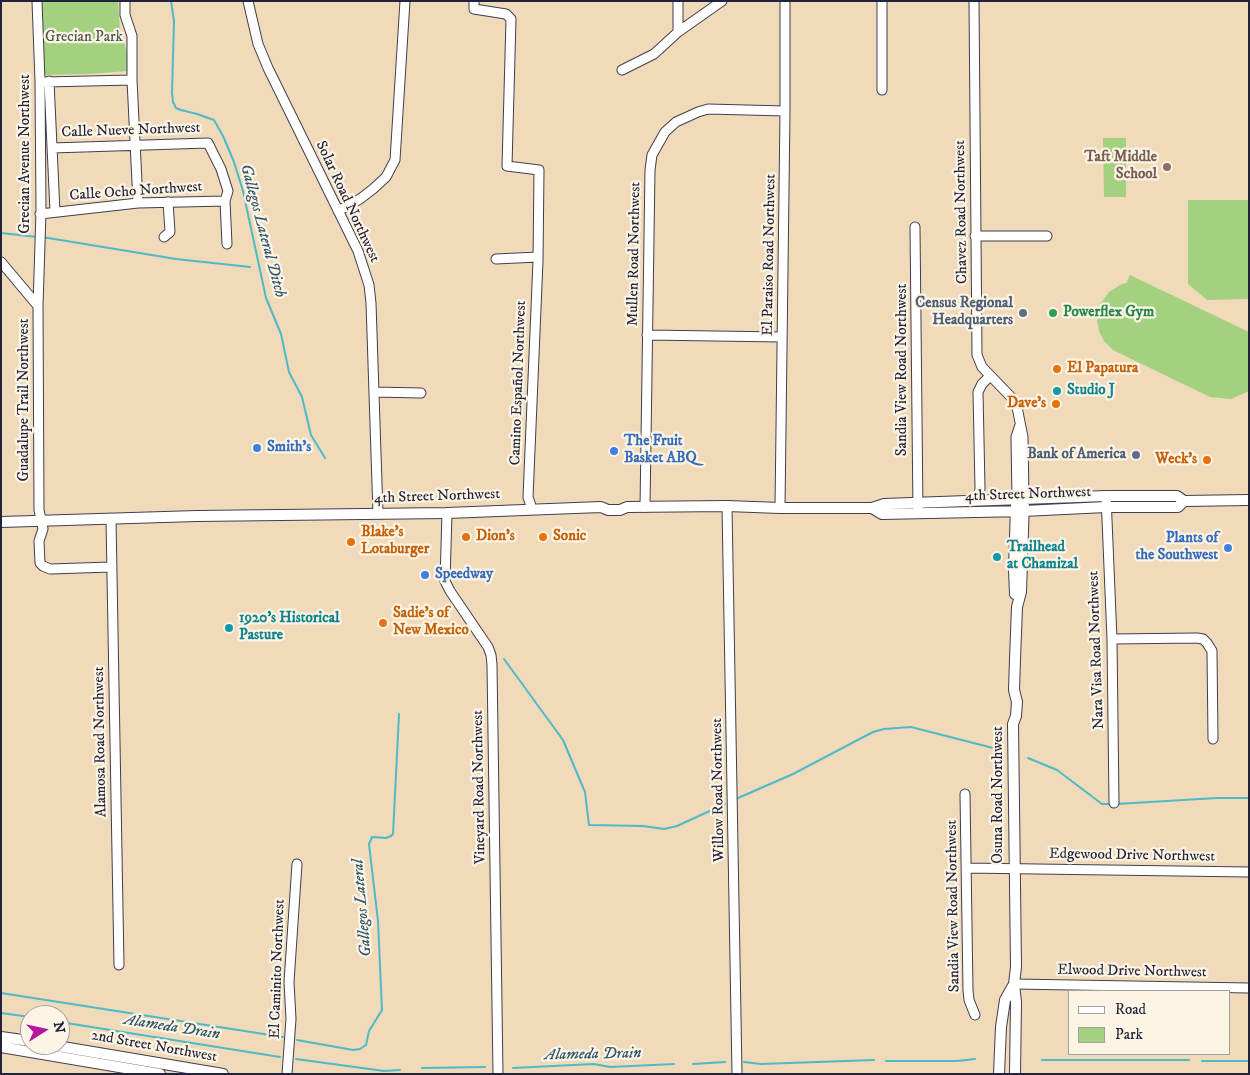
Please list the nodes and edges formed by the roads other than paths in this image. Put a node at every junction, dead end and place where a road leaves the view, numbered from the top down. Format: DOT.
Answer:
graph roads {
  1 [pos="37,1"];
  2 [pos="125,1"];
  3 [pos="248,1"];
  4 [pos="404,1"];
  5 [pos="474,1"];
  6 [pos="678,1"];
  7 [pos="722,1"];
  8 [pos="785,1"];
  9 [pos="882,1"];
  10 [pos="974,1"];
  11 [pos="678,32"];
  12 [pos="622,70"];
  13 [pos="132,80"];
  14 [pos="49,81"];
  15 [pos="40,84"];
  16 [pos="882,90"];
  17 [pos="785,111"];
  18 [pos="134,145"];
  19 [pos="52,148"];
  20 [pos="168,202"];
  21 [pos="138,203"];
  22 [pos="226,205"];
  23 [pos="338,211"];
  24 [pos="55,212"];
  25 [pos="40,214"];
  26 [pos="915,227"];
  27 [pos="164,236"];
  28 [pos="976,236"];
  29 [pos="1047,236"];
  30 [pos="227,244"];
  31 [pos="538,258"];
  32 [pos="496,259"];
  33 [pos="1,262"];
  34 [pos="38,306"];
  35 [pos="647,335"];
  36 [pos="782,337"];
  37 [pos="990,376"];
  38 [pos="374,392"];
  39 [pos="421,393"];
  40 [pos="1249,500"];
  41 [pos="973,501"];
  42 [pos="1106,501"];
  43 [pos="917,502"];
  44 [pos="1019,505"];
  45 [pos="727,506"];
  46 [pos="645,507"];
  47 [pos="780,508"];
  48 [pos="872,508"];
  49 [pos="532,509"];
  50 [pos="447,513"];
  51 [pos="918,513"];
  52 [pos="378,514"];
  53 [pos="111,519"];
  54 [pos="1,522"];
  55 [pos="42,522"];
  56 [pos="111,567"];
  57 [pos="1112,638"];
  58 [pos="1213,739"];
  59 [pos="965,794"];
  60 [pos="1114,804"];
  61 [pos="297,864"];
  62 [pos="966,868"];
  63 [pos="1014,868"];
  64 [pos="1249,872"];
  65 [pos="119,965"];
  66 [pos="1014,984"];
  67 [pos="1249,988"];
  68 [pos="975,1015"];
  69 [pos="1,1037"];
  70 [pos="20,1040"];
  71 [pos="1,1047"];
  72 [pos="70,1048"];
  73 [pos="160,1074"];
  74 [pos="223,1074"];
  75 [pos="287,1074"];
  76 [pos="498,1074"];
  77 [pos="736,1074"];
  78 [pos="1000,1074"];
  79 [pos="1015,1074"];
  1 -- 15 [label="street, Grecian Avenue Northwest"];
  2 -- 13 [label="street"];
  3 -- 23 [label="street, Solar Road Northwest"];
  4 -- 23 [label="street"];
  5 -- 31 [label="street, Camino Español Northwest"];
  6 -- 11 [label="street"];
  7 -- 11 [label="street"];
  8 -- 17 [label="street, El Paraiso Road Northwest"];
  9 -- 16 [label="street"];
  10 -- 28 [label="street, Chavez Road Northwest"];
  11 -- 12 [label="street"];
  13 -- 14 [label="street"];
  13 -- 18 [label="street"];
  14 -- 15 [label="street"];
  14 -- 19 [label="street"];
  15 -- 25 [label="street, Grecian Avenue Northwest"];
  17 -- 35 [label="street, Mullen Road Northwest"];
  17 -- 36 [label="street, El Paraiso Road Northwest"];
  18 -- 19 [label="street, Calle Nueve Northwest"];
  18 -- 21 [label="street"];
  18 -- 22 [label="street, Calle Nueve Northwest"];
  19 -- 24 [label="street"];
  20 -- 21 [label="street, Calle Ocho Northwest"];
  20 -- 22 [label="street, Calle Ocho Northwest"];
  20 -- 27 [label="street"];
  21 -- 24 [label="street, Calle Ocho Northwest"];
  22 -- 30 [label="street"];
  23 -- 38 [label="street, Solar Road Northwest"];
  24 -- 25 [label="street, Calle Ocho Northwest"];
  25 -- 34 [label="street, Grecian Avenue Northwest"];
  26 -- 43 [label="street, Sandia View Road Northwest"];
  28 -- 29 [label="street"];
  28 -- 37 [label="street, Chavez Road Northwest"];
  31 -- 32 [label="street"];
  31 -- 49 [label="street, Camino Español Northwest"];
  33 -- 34 [label="street, Guadalupe Trail Northwest"];
  34 -- 55 [label="street, Guadalupe Trail Northwest"];
  35 -- 36 [label="street"];
  35 -- 46 [label="street, Mullen Road Northwest"];
  36 -- 47 [label="street, El Paraiso Road Northwest"];
  37 -- 41 [label="street"];
  37 -- 44 [label="street"];
  38 -- 39 [label="street"];
  38 -- 52 [label="street, Solar Road Northwest"];
  40 -- 42 [label="main road, 4th Street Northwest"];
  41 -- 43 [label="main road, 4th Street Northwest"];
  41 -- 44 [label="main road, 4th Street Northwest"];
  42 -- 44 [label="main road, 4th Street Northwest"];
  42 -- 57 [label="street, Nara Visa Road Northwest"];
  43 -- 48 [label="main road, 4th Street Northwest"];
  43 -- 51 [label="street, Sandia View Road Northwest"];
  44 -- 51 [label="main road, 4th Street Northwest"];
  44 -- 63 [label="main road, Osuna Road Northwest"];
  45 -- 46 [label="main road, 4th Street Northwest"];
  45 -- 47 [label="main road, 4th Street Northwest"];
  45 -- 77 [label="street, Willow Road Northwest"];
  46 -- 49 [label="main road, 4th Street Northwest"];
  47 -- 48 [label="main road, 4th Street Northwest"];
  48 -- 51 [label="main road, 4th Street Northwest"];
  49 -- 50 [label="main road, 4th Street Northwest"];
  50 -- 52 [label="main road, 4th Street Northwest"];
  50 -- 76 [label="street, Vineyard Road Northwest"];
  52 -- 53 [label="main road, 4th Street Northwest"];
  53 -- 55 [label="main road, 4th Street Northwest"];
  53 -- 56 [label="street, Alamosa Road Northwest"];
  54 -- 55 [label="main road, 4th Street Northwest"];
  55 -- 56 [label="street, Guadalupe Trail Northwest"];
  56 -- 65 [label="street, Alamosa Road Northwest"];
  57 -- 58 [label="street"];
  57 -- 60 [label="street, Nara Visa Road Northwest"];
  59 -- 62 [label="street, Sandia View Road Northwest"];
  61 -- 75 [label="street, El Caminito Northwest"];
  62 -- 63 [label="street, Edgewood Drive Northwest"];
  62 -- 68 [label="street, Sandia View Road Northwest"];
  63 -- 64 [label="street, Edgewood Drive Northwest"];
  63 -- 66 [label="main road, Osuna Road Northwest"];
  66 -- 67 [label="street, Elwood Drive Northwest"];
  66 -- 78 [label="main road, Osuna Road Northwest"];
  66 -- 79 [label="main road, Osuna Road Northwest"];
  69 -- 70 [label="main road"];
  71 -- 73 [label="main road, 2nd Street Northwest"];
  72 -- 74 [label="main road, 2nd Street Northwest"];
}
